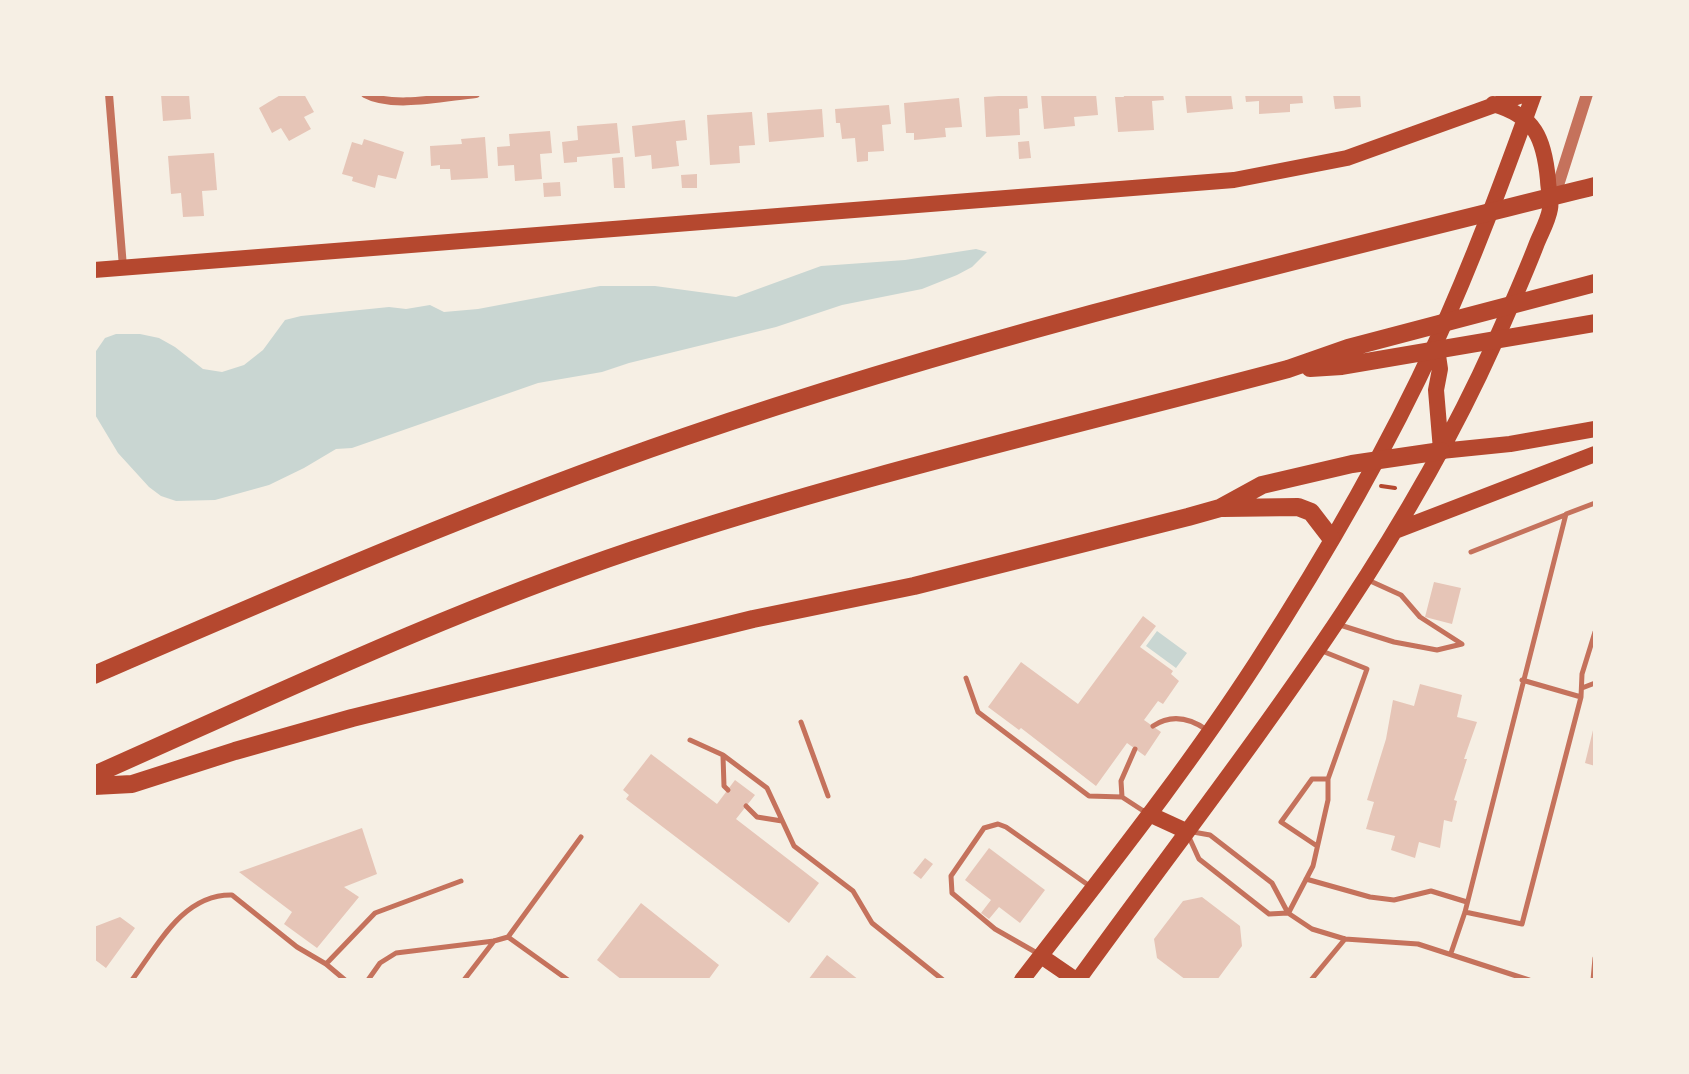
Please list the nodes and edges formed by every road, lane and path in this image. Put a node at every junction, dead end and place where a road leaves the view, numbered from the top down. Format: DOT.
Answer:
graph roads {
  1 [pos="109,94"];
  2 [pos="365,94"];
  3 [pos="476,94"];
  4 [pos="1525,94"];
  5 [pos="1534,94"];
  6 [pos="1587,94"];
  7 [pos="1493,104"];
  8 [pos="1525,118"];
  9 [pos="1595,186"];
  10 [pos="1551,208"];
  11 [pos="123,267"];
  12 [pos="94,270"];
  13 [pos="1591,284"];
  14 [pos="1589,324"];
  15 [pos="1436,341"];
  16 [pos="1345,357"];
  17 [pos="1595,429"];
  18 [pos="1441,451"];
  19 [pos="1595,454"];
  20 [pos="1375,460"];
  21 [pos="1595,503"];
  22 [pos="1220,508"];
  23 [pos="1566,514"];
  24 [pos="1395,531"];
  25 [pos="1331,538"];
  26 [pos="1471,552"];
  27 [pos="1364,578"];
  28 [pos="1335,623"];
  29 [pos="1595,632"];
  30 [pos="1318,650"];
  31 [pos="94,675"];
  32 [pos="966,678"];
  33 [pos="1522,680"];
  34 [pos="1595,683"];
  35 [pos="1582,688"];
  36 [pos="1581,697"];
  37 [pos="801,722"];
  38 [pos="1153,726"];
  39 [pos="1209,732"];
  40 [pos="690,740"];
  41 [pos="1135,749"];
  42 [pos="723,755"];
  43 [pos="94,775"];
  44 [pos="1328,779"];
  45 [pos="94,786"];
  46 [pos="728,790"];
  47 [pos="828,796"];
  48 [pos="1122,797"];
  49 [pos="746,806"];
  50 [pos="1149,814"];
  51 [pos="782,821"];
  52 [pos="1186,831"];
  53 [pos="581,837"];
  54 [pos="1317,846"];
  55 [pos="1306,879"];
  56 [pos="461,881"];
  57 [pos="1093,888"];
  58 [pos="1467,902"];
  59 [pos="1465,912"];
  60 [pos="1288,913"];
  61 [pos="508,937"];
  62 [pos="1345,939"];
  63 [pos="494,941"];
  64 [pos="1451,953"];
  65 [pos="1041,956"];
  66 [pos="1595,958"];
  67 [pos="326,964"];
  68 [pos="132,980"];
  69 [pos="345,980"];
  70 [pos="368,980"];
  71 [pos="464,980"];
  72 [pos="568,980"];
  73 [pos="943,980"];
  74 [pos="1022,980"];
  75 [pos="1077,980"];
  76 [pos="1311,980"];
  77 [pos="1529,980"];
  78 [pos="1593,980"];
  1 -- 11 [label="street"];
  2 -- 3 [label="street"];
  4 -- 7 [label="main road"];
  5 -- 8 [label="main road"];
  6 -- 10 [label="street"];
  7 -- 8 [label="main road"];
  7 -- 11 [label="main road"];
  8 -- 10 [label="main road"];
  8 -- 15 [label="main road"];
  9 -- 31 [label="highway"];
  10 -- 18 [label="main road"];
  11 -- 12 [label="main road"];
  13 -- 16 [label="highway"];
  14 -- 16 [label="highway"];
  15 -- 18 [label="main road"];
  15 -- 20 [label="main road"];
  16 -- 43 [label="highway"];
  17 -- 18 [label="main road"];
  18 -- 20 [label="highway"];
  18 -- 24 [label="main road"];
  19 -- 24 [label="main road"];
  20 -- 22 [label="highway"];
  20 -- 25 [label="main road"];
  21 -- 23 [label="lane"];
  22 -- 25 [label="highway"];
  22 -- 45 [label="highway"];
  23 -- 26 [label="lane"];
  23 -- 33 [label="lane"];
  24 -- 27 [label="main road"];
  25 -- 39 [label="main road"];
  27 -- 28 [label="main road"];
  27 -- 28 [label="lane"];
  28 -- 30 [label="main road"];
  29 -- 35 [label="lane"];
  30 -- 44 [label="lane"];
  30 -- 52 [label="main road"];
  32 -- 48 [label="lane"];
  33 -- 36 [label="lane"];
  33 -- 58 [label="lane"];
  34 -- 35 [label="lane"];
  35 -- 36 [label="lane"];
  36 -- 59 [label="lane"];
  37 -- 47 [label="lane"];
  38 -- 39 [label="lane"];
  39 -- 50 [label="main road"];
  40 -- 42 [label="lane"];
  41 -- 48 [label="lane"];
  42 -- 46 [label="lane"];
  42 -- 51 [label="lane"];
  44 -- 54 [label="lane"];
  44 -- 54 [label="lane"];
  48 -- 50 [label="lane"];
  49 -- 51 [label="lane"];
  50 -- 52 [label="main road"];
  50 -- 57 [label="main road"];
  51 -- 73 [label="lane"];
  52 -- 60 [label="lane"];
  52 -- 60 [label="lane"];
  52 -- 75 [label="main road"];
  53 -- 61 [label="lane"];
  54 -- 55 [label="lane"];
  55 -- 58 [label="lane"];
  55 -- 60 [label="lane"];
  56 -- 67 [label="lane"];
  57 -- 65 [label="main road"];
  57 -- 65 [label="lane"];
  58 -- 59 [label="lane"];
  59 -- 64 [label="lane"];
  60 -- 62 [label="lane"];
  61 -- 63 [label="lane"];
  61 -- 72 [label="lane"];
  62 -- 64 [label="lane"];
  62 -- 76 [label="lane"];
  63 -- 70 [label="lane"];
  63 -- 71 [label="lane"];
  64 -- 77 [label="lane"];
  65 -- 74 [label="main road"];
  65 -- 75 [label="main road"];
  66 -- 78 [label="lane"];
  67 -- 68 [label="lane"];
  67 -- 69 [label="lane"];
}
